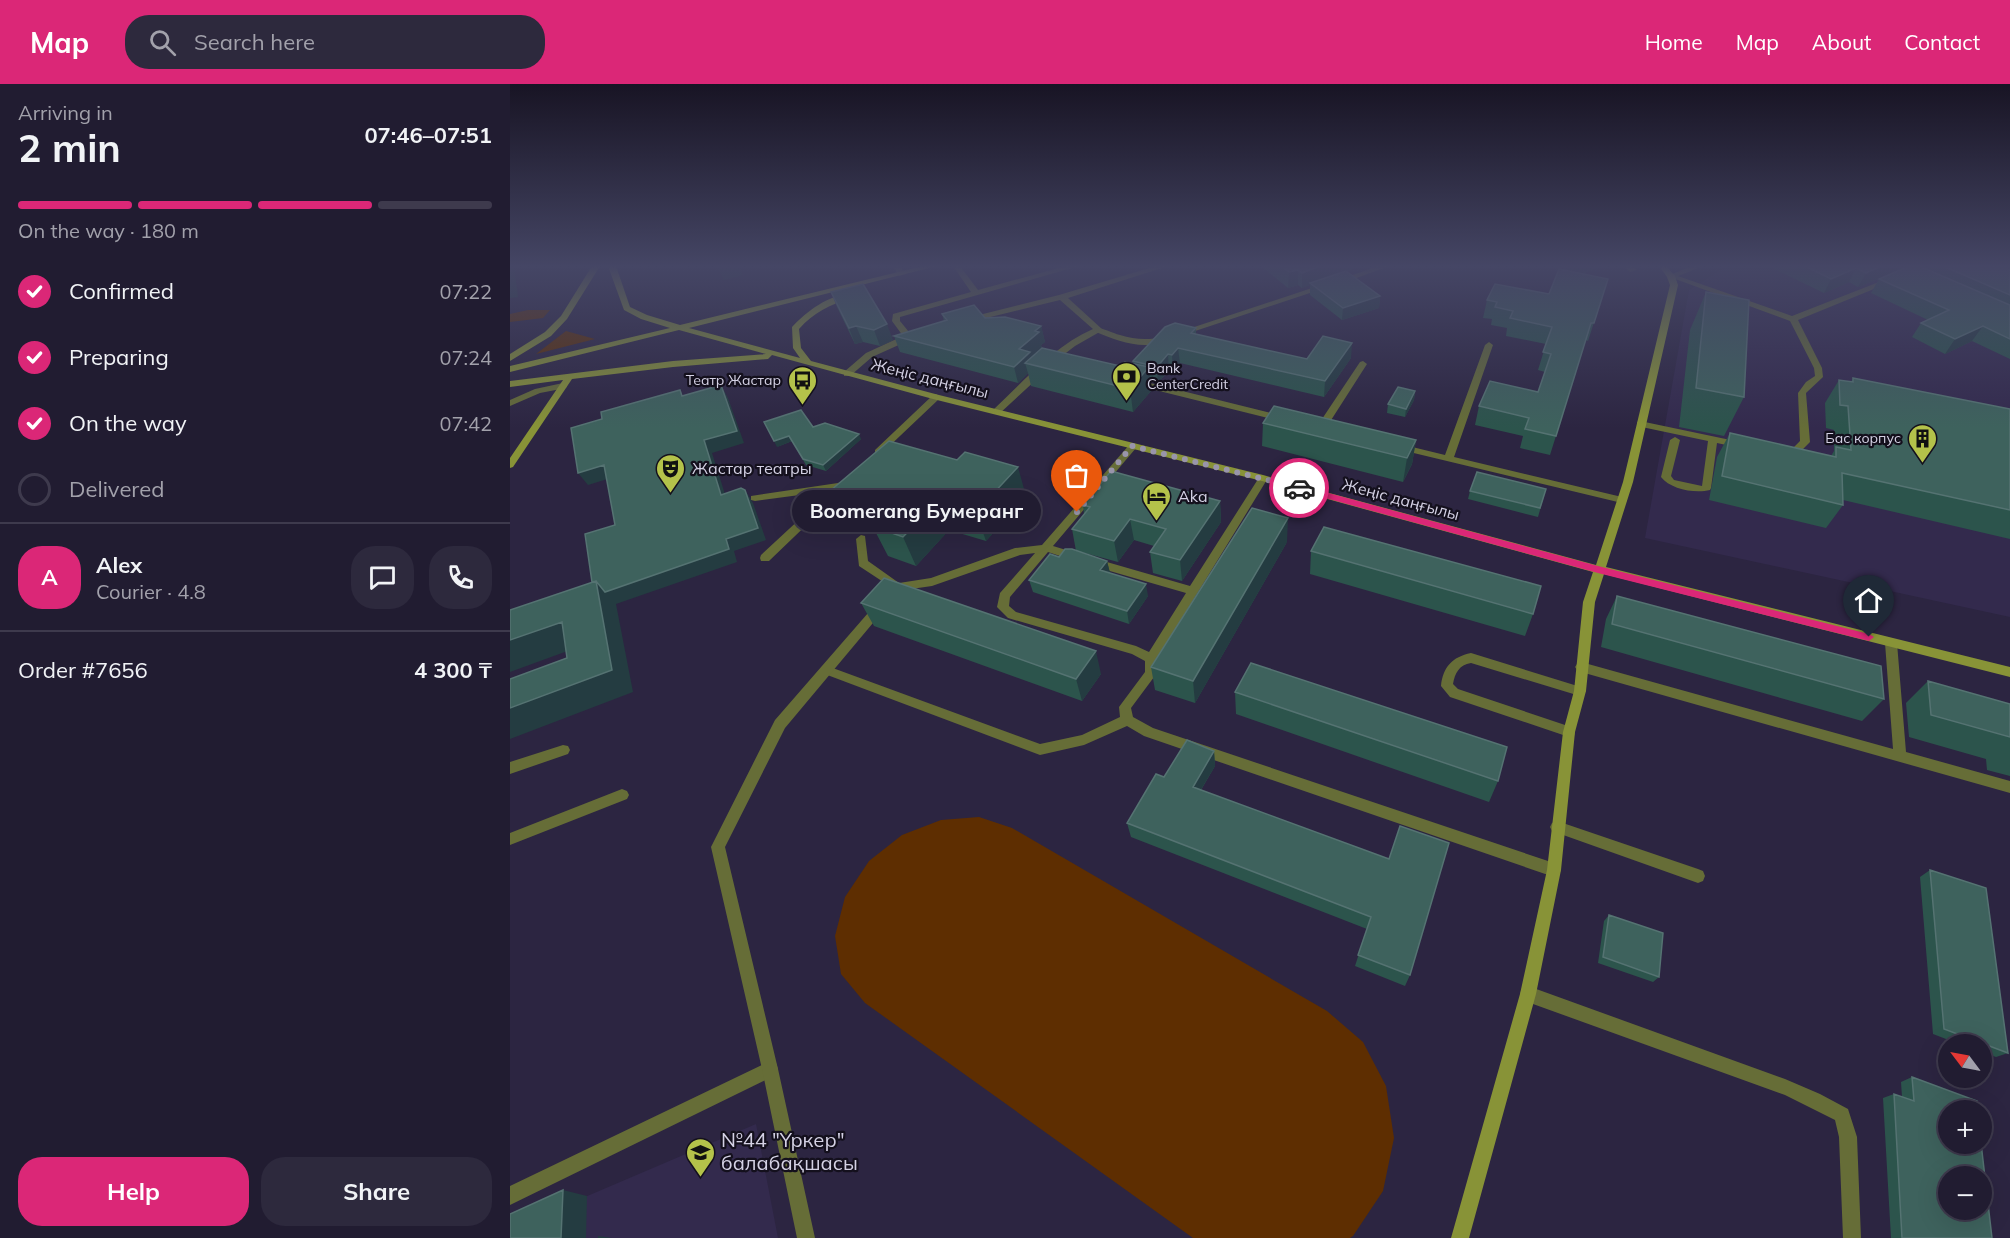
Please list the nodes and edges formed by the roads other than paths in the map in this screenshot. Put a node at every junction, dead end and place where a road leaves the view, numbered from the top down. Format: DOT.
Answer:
graph roads {
  1 [pos="1793,319"];
  2 [pos="561,320"];
  3 [pos="653,320"];
  4 [pos="713,320"];
  5 [pos="801,320"];
  6 [pos="896,320"];
  7 [pos="970,320"];
  8 [pos="1088,320"];
  9 [pos="1222,320"];
  10 [pos="1665,320"];
  11 [pos="957,323"];
  12 [pos="680,328"];
  13 [pos="1099,330"];
  14 [pos="918,334"];
  15 [pos="908,337"];
  16 [pos="1489,345"];
  17 [pos="778,356"];
  18 [pos="510,358"];
  19 [pos="1052,362"];
  20 [pos="809,364"];
  21 [pos="1363,364"];
  22 [pos="1063,365"];
  23 [pos="510,369"];
  24 [pos="847,374"];
  25 [pos="570,376"];
  26 [pos="1119,378"];
  27 [pos="510,384"];
  28 [pos="563,386"];
  29 [pos="936,397"];
  30 [pos="510,403"];
  31 [pos="996,412"];
  32 [pos="1299,422"];
  33 [pos="1640,424"];
  34 [pos="1310,425"];
  35 [pos="1322,428"];
  36 [pos="1333,431"];
  37 [pos="1675,440"];
  38 [pos="1713,440"];
  39 [pos="1391,445"];
  40 [pos="1132,446"];
  41 [pos="1753,447"];
  42 [pos="1773,450"];
  43 [pos="1448,459"];
  44 [pos="866,463"];
  45 [pos="510,465"];
  46 [pos="850,478"];
  47 [pos="1263,478"];
  48 [pos="841,486"];
  49 [pos="755,498"];
  50 [pos="1622,500"];
  51 [pos="861,539"];
  52 [pos="1046,548"];
  53 [pos="765,558"];
  54 [pos="1598,569"];
  55 [pos="897,587"];
  56 [pos="1192,591"];
  57 [pos="1891,643"];
  58 [pos="1151,659"];
  59 [pos="1581,667"];
  60 [pos="826,670"];
  61 [pos="2010,672"];
  62 [pos="1580,691"];
  63 [pos="1127,720"];
  64 [pos="1569,732"];
  65 [pos="563,750"];
  66 [pos="1900,756"];
  67 [pos="510,768"];
  68 [pos="2010,787"];
  69 [pos="622,795"];
  70 [pos="1557,827"];
  71 [pos="510,839"];
  72 [pos="1554,870"];
  73 [pos="1698,876"];
  74 [pos="1528,994"];
  75 [pos="770,1069"];
  76 [pos="510,1196"];
  77 [pos="806,1238"];
  78 [pos="1460,1238"];
  79 [pos="1852,1238"];
  1 -- 42 [label="street"];
  2 -- 18 [label="main road"];
  3 -- 12 [label="main road, Жеңіс даңғылы"];
  4 -- 12 [label="main road"];
  5 -- 20 [label="main road"];
  6 -- 15 [label="street"];
  7 -- 11 [label="street"];
  8 -- 13 [label="street"];
  9 -- 13 [label="street"];
  10 -- 33 [label="main road"];
  12 -- 17 [label="main road, Жеңіс даңғылы"];
  12 -- 23 [label="main road"];
  13 -- 19 [label="street"];
  14 -- 15 [label="street"];
  15 -- 24 [label="street"];
  16 -- 43 [label="street"];
  17 -- 20 [label="main road, Жеңіс даңғылы"];
  17 -- 25 [label="main road"];
  19 -- 22 [label="street"];
  19 -- 31 [label="street"];
  20 -- 24 [label="main road, Жеңіс даңғылы"];
  21 -- 35 [label="street"];
  24 -- 29 [label="main road, Жеңіс даңғылы"];
  25 -- 27 [label="main road"];
  25 -- 28 [label="main road"];
  26 -- 32 [label="street"];
  28 -- 30 [label="street"];
  28 -- 45 [label="main road"];
  29 -- 31 [label="main road, Жеңіс даңғылы"];
  29 -- 44 [label="street"];
  31 -- 40 [label="main road, Жеңіс даңғылы"];
  33 -- 38 [label="street"];
  33 -- 50 [label="main road"];
  34 -- 35 [label="street"];
  35 -- 36 [label="street"];
  37 -- 38 [label="street"];
  38 -- 41 [label="street"];
  39 -- 43 [label="street"];
  40 -- 47 [label="main road, Жеңіс даңғылы"];
  40 -- 52 [label="street"];
  43 -- 50 [label="street"];
  46 -- 48 [label="street"];
  47 -- 54 [label="main road, Жеңіс даңғылы"];
  47 -- 56 [label="street"];
  48 -- 49 [label="street"];
  48 -- 53 [label="street"];
  50 -- 54 [label="main road"];
  51 -- 55 [label="street"];
  52 -- 55 [label="street"];
  52 -- 56 [label="street"];
  52 -- 58 [label="street"];
  54 -- 57 [label="main road, Жеңіс даңғылы"];
  54 -- 59 [label="main road"];
  55 -- 60 [label="street"];
  56 -- 58 [label="street"];
  57 -- 61 [label="main road, Жеңіс даңғылы"];
  57 -- 66 [label="street"];
  58 -- 63 [label="street"];
  59 -- 62 [label="main road"];
  59 -- 66 [label="street"];
  60 -- 63 [label="street"];
  60 -- 75 [label="street"];
  62 -- 64 [label="main road"];
  62 -- 64 [label="street"];
  63 -- 72 [label="street"];
  64 -- 70 [label="main road"];
  65 -- 67 [label="street"];
  66 -- 68 [label="street"];
  69 -- 71 [label="street"];
  70 -- 72 [label="main road"];
  70 -- 73 [label="street"];
  72 -- 74 [label="main road"];
  74 -- 78 [label="main road"];
  74 -- 79 [label="street"];
  75 -- 76 [label="street"];
  75 -- 77 [label="street"];
}
